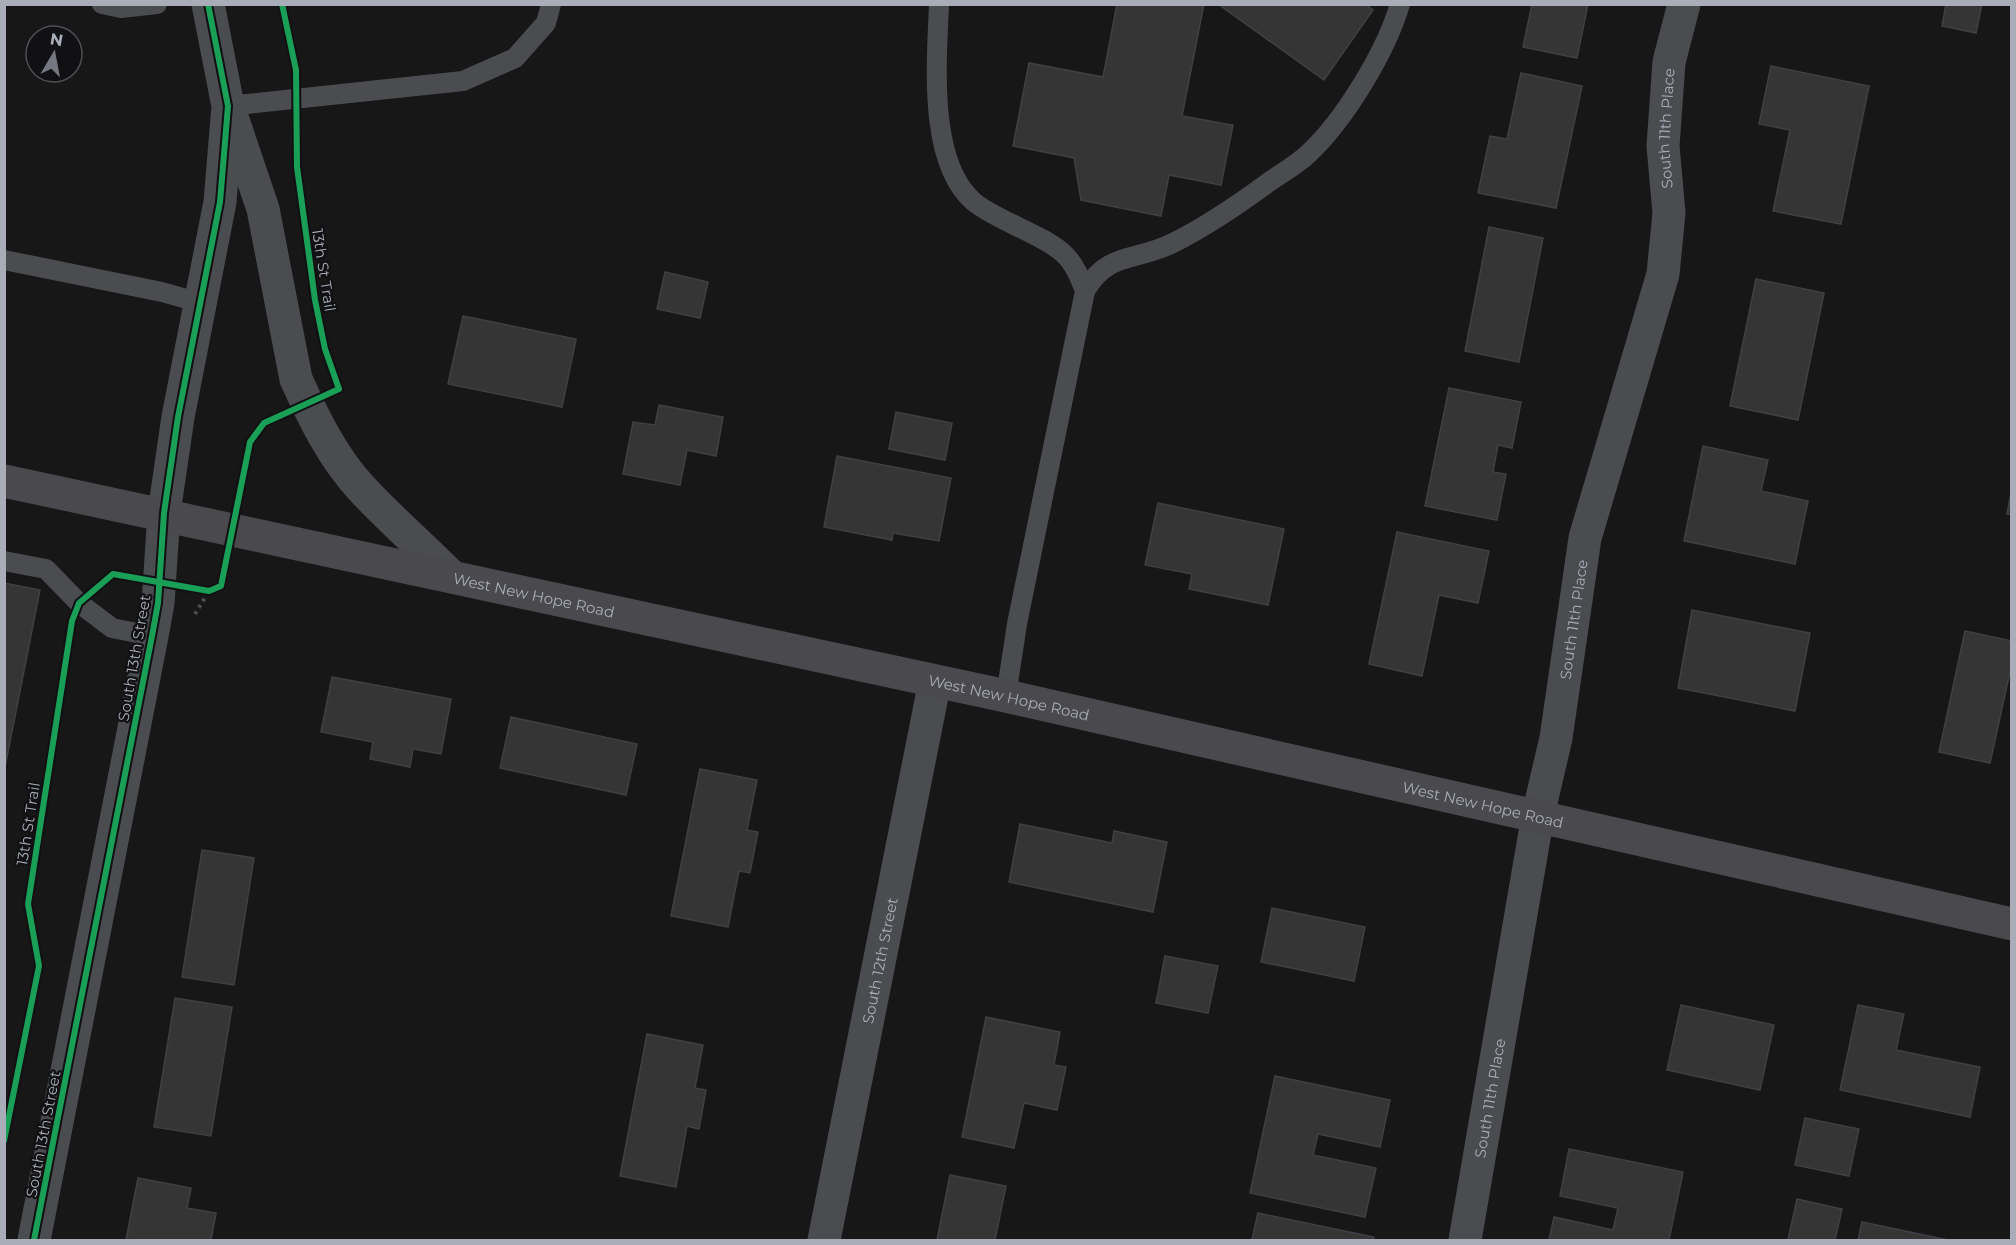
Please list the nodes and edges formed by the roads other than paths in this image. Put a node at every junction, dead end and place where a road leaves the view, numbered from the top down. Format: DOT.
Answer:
graph roads {
  1 [pos="102,4"];
  2 [pos="157,4"];
  3 [pos="208,4"];
  4 [pos="551,4"];
  5 [pos="939,4"];
  6 [pos="1400,4"];
  7 [pos="1684,4"];
  8 [pos="228,106"];
  9 [pos="4,260"];
  10 [pos="1085,291"];
  11 [pos="201,303"];
  12 [pos="4,481"];
  13 [pos="164,513"];
  14 [pos="4,561"];
  15 [pos="452,576"];
  16 [pos="152,636"];
  17 [pos="935,681"];
  18 [pos="1006,696"];
  19 [pos="1538,815"];
  20 [pos="2012,924"];
  21 [pos="34,1240"];
  22 [pos="824,1240"];
  23 [pos="1466,1240"];
  1 -- 2 [label="lane"];
  3 -- 8 [label="street, South 13th Street"];
  4 -- 8 [label="lane"];
  5 -- 10 [label="lane"];
  6 -- 10 [label="lane"];
  7 -- 19 [label="street, South 11th Place"];
  8 -- 11 [label="street, South 13th Street"];
  8 -- 15 [label="street"];
  9 -- 11 [label="lane"];
  10 -- 18 [label="lane"];
  11 -- 13 [label="street, South 13th Street"];
  12 -- 13 [label="main road, West New Hope Road"];
  13 -- 15 [label="main road, West New Hope Road"];
  13 -- 16 [label="street, South 13th Street"];
  14 -- 16 [label="lane"];
  15 -- 17 [label="main road, West New Hope Road"];
  16 -- 21 [label="street, South 13th Street"];
  17 -- 18 [label="main road, West New Hope Road"];
  17 -- 22 [label="street, South 12th Street"];
  18 -- 19 [label="main road, West New Hope Road"];
  19 -- 20 [label="main road, West New Hope Road"];
  19 -- 23 [label="street, South 11th Place"];
}
